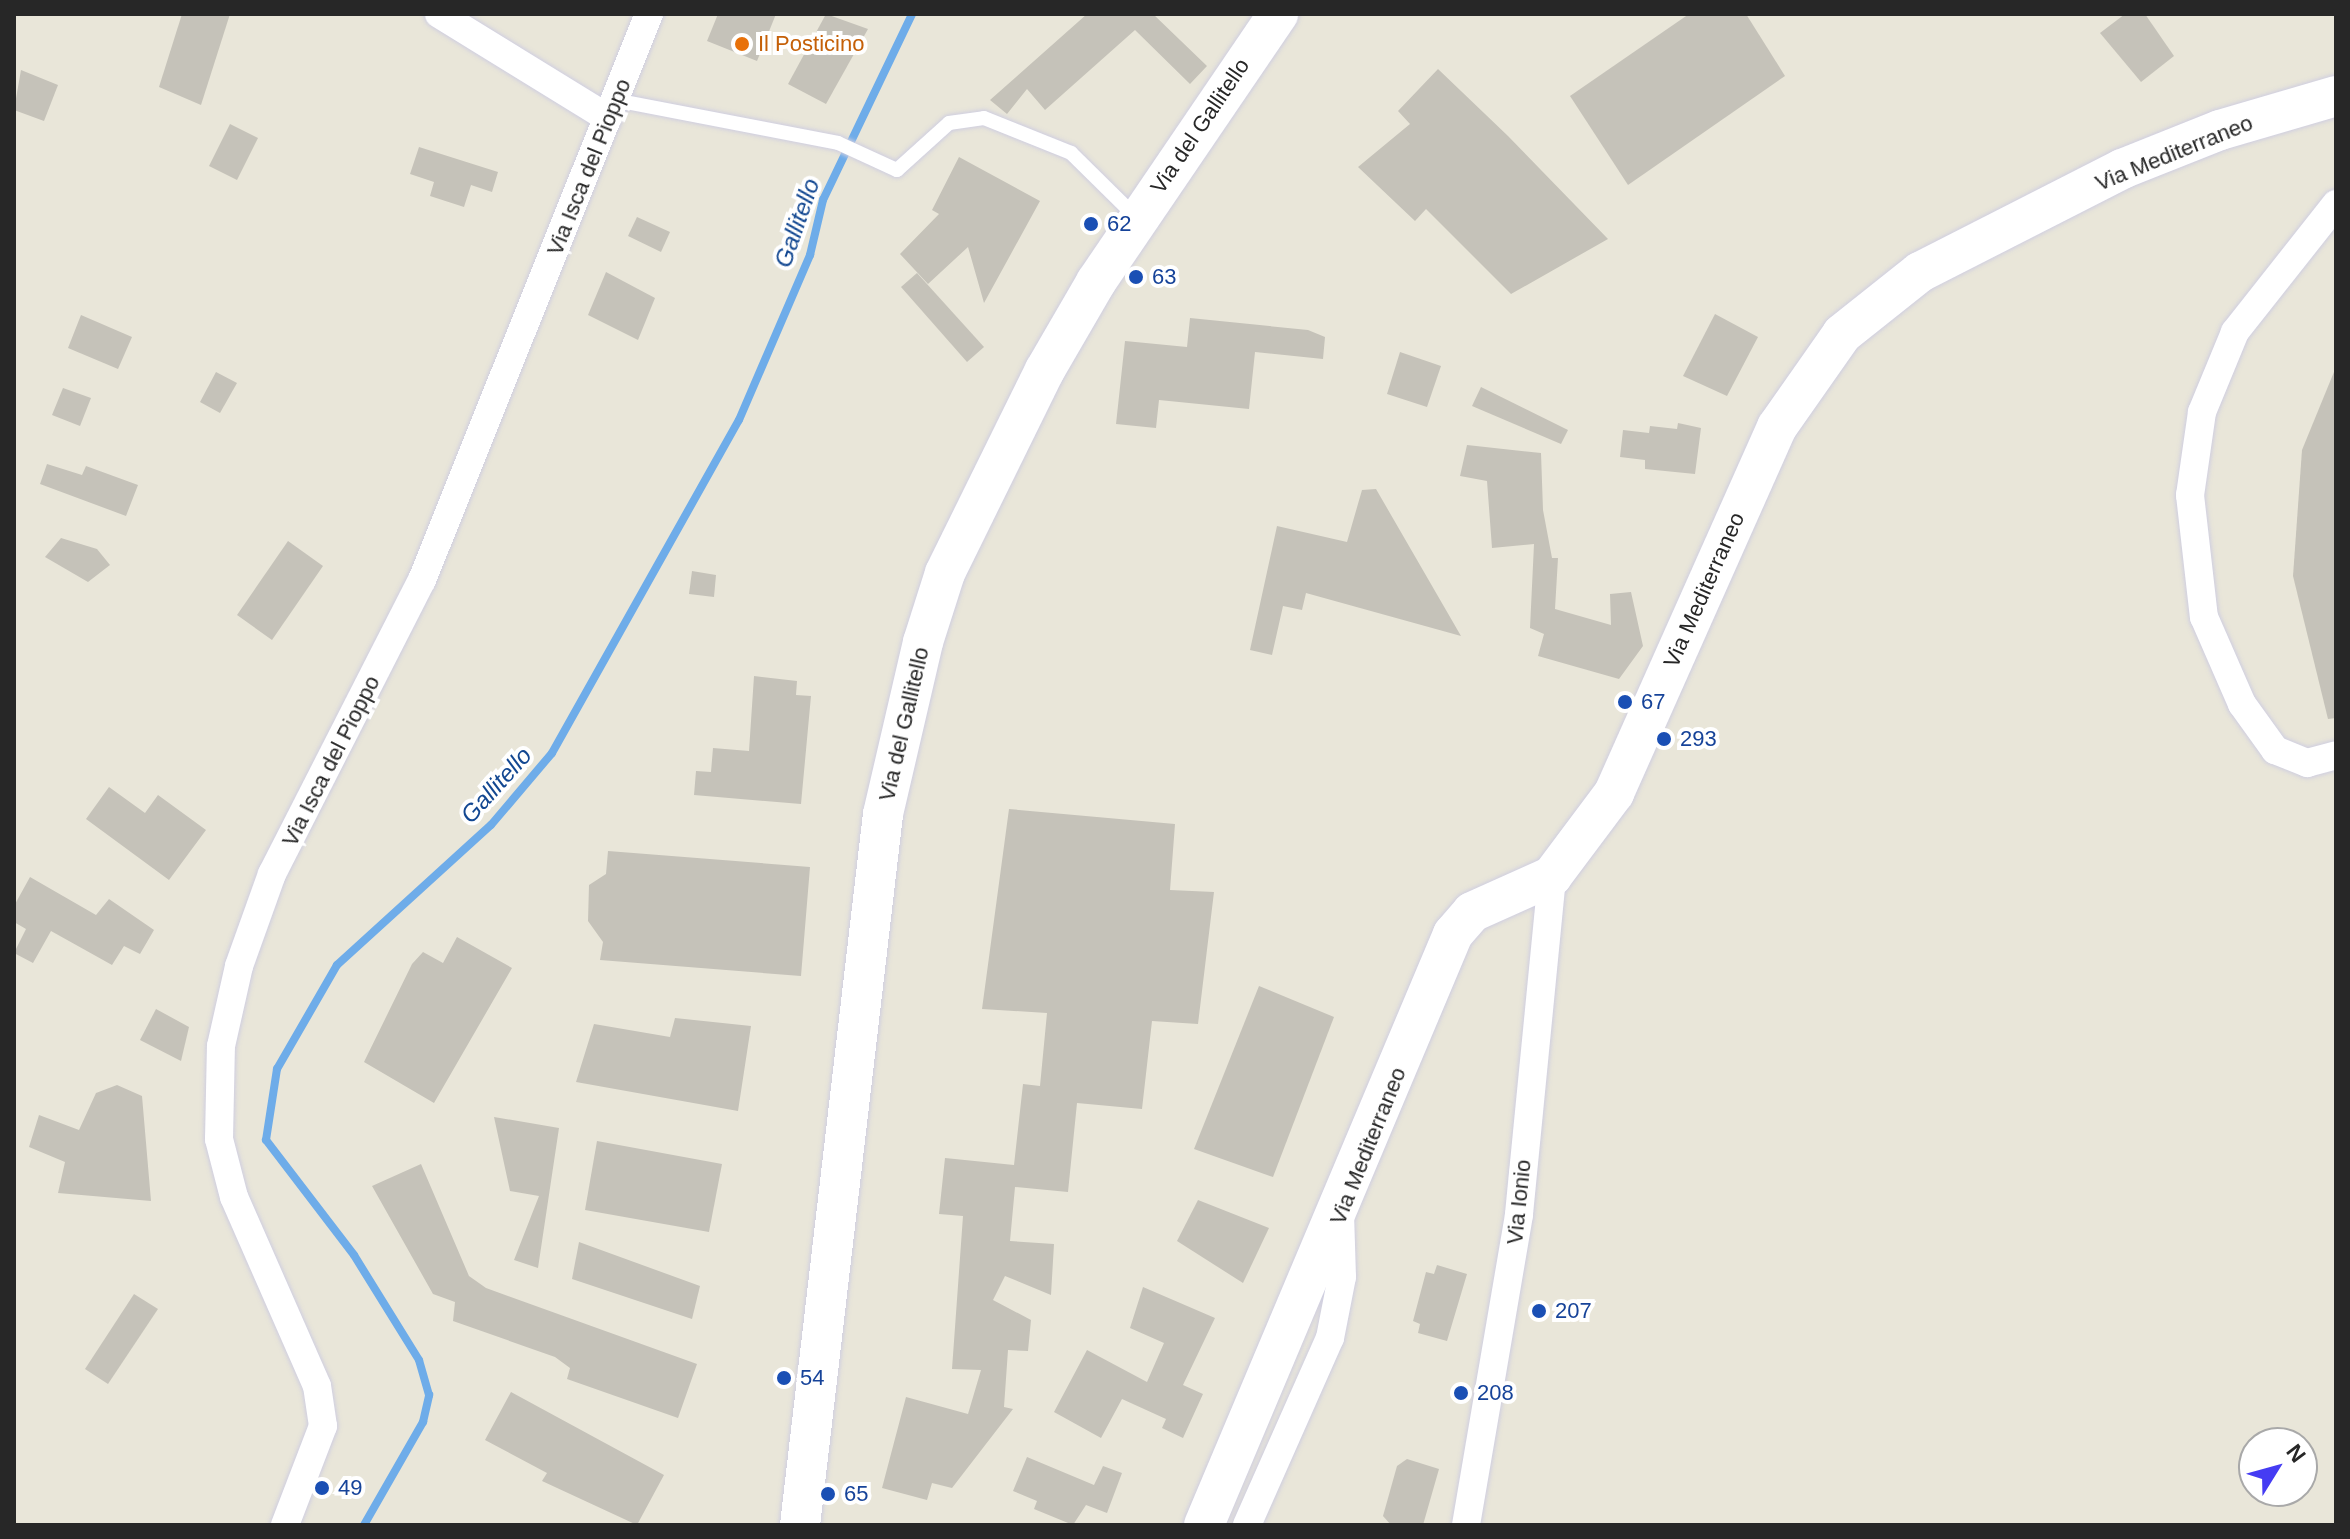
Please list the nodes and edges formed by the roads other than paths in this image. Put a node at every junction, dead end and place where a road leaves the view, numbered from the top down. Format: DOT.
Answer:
graph roads {
  1 [pos="439,14"];
  2 [pos="649,14"];
  3 [pos="1278,14"];
  4 [pos="2336,96"];
  5 [pos="611,109"];
  6 [pos="2336,204"];
  7 [pos="1138,218"];
  8 [pos="2336,755"];
  9 [pos="1552,876"];
  10 [pos="1340,1215"];
  11 [pos="285,1525"];
  12 [pos="800,1525"];
  13 [pos="1204,1525"];
  14 [pos="1247,1525"];
  15 [pos="1466,1525"];
  1 -- 5 [label="street"];
  2 -- 5 [label="street, Via Isca del Pioppo"];
  3 -- 7 [label="street, Via del Gallitello"];
  4 -- 9 [label="street, Via Mediterraneo"];
  5 -- 7 [label="lane"];
  5 -- 11 [label="street, Via Isca del Pioppo"];
  6 -- 8 [label="street"];
  7 -- 12 [label="street, Via del Gallitello"];
  9 -- 10 [label="street, Via Mediterraneo"];
  9 -- 15 [label="street, Via Ionio"];
  10 -- 13 [label="street, Via Mediterraneo"];
  10 -- 14 [label="street"];
}
